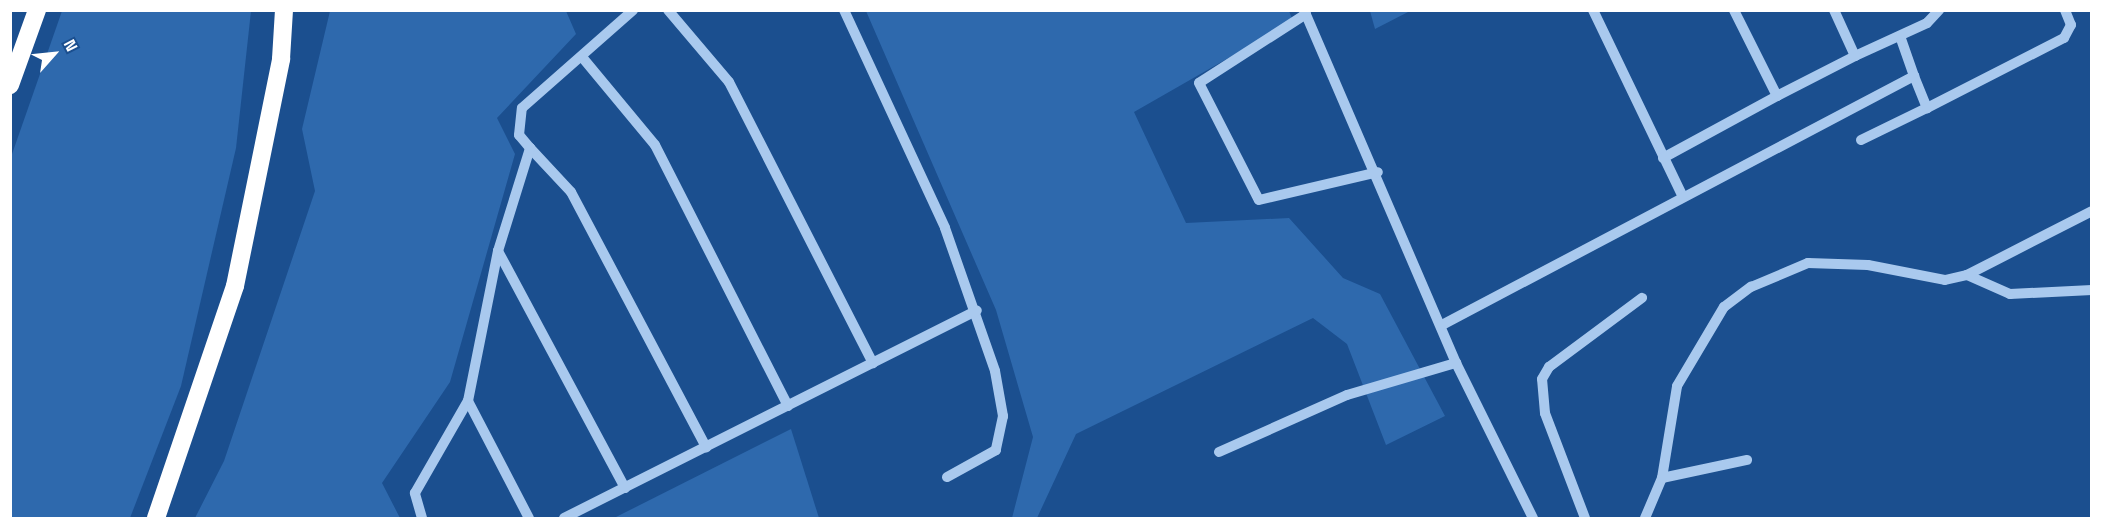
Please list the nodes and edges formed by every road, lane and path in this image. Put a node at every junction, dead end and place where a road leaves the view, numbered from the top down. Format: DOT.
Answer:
graph roads {
  1 [pos="37,10"];
  2 [pos="284,10"];
  3 [pos="633,10"];
  4 [pos="668,10"];
  5 [pos="844,10"];
  6 [pos="1593,10"];
  7 [pos="1734,10"];
  8 [pos="1834,10"];
  9 [pos="1939,10"];
  10 [pos="2064,10"];
  11 [pos="1305,12"];
  12 [pos="1899,36"];
  13 [pos="1855,56"];
  14 [pos="582,57"];
  15 [pos="1914,76"];
  16 [pos="10,85"];
  17 [pos="1777,96"];
  18 [pos="1927,108"];
  19 [pos="1862,141"];
  20 [pos="530,148"];
  21 [pos="1664,158"];
  22 [pos="1378,172"];
  23 [pos="1682,195"];
  24 [pos="2091,211"];
  25 [pos="498,251"];
  26 [pos="1966,275"];
  27 [pos="2091,290"];
  28 [pos="1642,298"];
  29 [pos="977,310"];
  30 [pos="1442,325"];
  31 [pos="873,363"];
  32 [pos="1456,363"];
  33 [pos="468,401"];
  34 [pos="788,406"];
  35 [pos="706,447"];
  36 [pos="1219,452"];
  37 [pos="1747,459"];
  38 [pos="947,477"];
  39 [pos="1662,478"];
  40 [pos="625,488"];
  41 [pos="156,519"];
  42 [pos="422,519"];
  43 [pos="529,519"];
  44 [pos="564,519"];
  45 [pos="1533,519"];
  46 [pos="1586,519"];
  47 [pos="1645,519"];
  1 -- 16 [label="highway"];
  2 -- 41 [label="highway"];
  3 -- 14 [label="street"];
  4 -- 31 [label="street"];
  5 -- 29 [label="street"];
  6 -- 21 [label="street"];
  7 -- 17 [label="street"];
  8 -- 13 [label="street"];
  9 -- 12 [label="street"];
  10 -- 18 [label="street"];
  11 -- 22 [label="street"];
  11 -- 22 [label="street"];
  12 -- 13 [label="street"];
  12 -- 15 [label="street"];
  13 -- 17 [label="street"];
  14 -- 20 [label="street"];
  14 -- 34 [label="street"];
  15 -- 18 [label="street"];
  15 -- 23 [label="street"];
  17 -- 21 [label="street"];
  18 -- 19 [label="street"];
  20 -- 25 [label="street"];
  20 -- 35 [label="street"];
  21 -- 23 [label="street"];
  22 -- 30 [label="street"];
  23 -- 30 [label="street"];
  24 -- 26 [label="street"];
  25 -- 33 [label="street"];
  25 -- 40 [label="street"];
  26 -- 27 [label="street"];
  26 -- 39 [label="street"];
  28 -- 46 [label="street"];
  29 -- 31 [label="street"];
  29 -- 38 [label="street"];
  30 -- 32 [label="street"];
  31 -- 34 [label="street"];
  32 -- 36 [label="street"];
  32 -- 45 [label="street"];
  33 -- 42 [label="street"];
  33 -- 43 [label="street"];
  34 -- 35 [label="street"];
  35 -- 40 [label="street"];
  37 -- 39 [label="street"];
  39 -- 47 [label="street"];
  40 -- 44 [label="street"];
}
